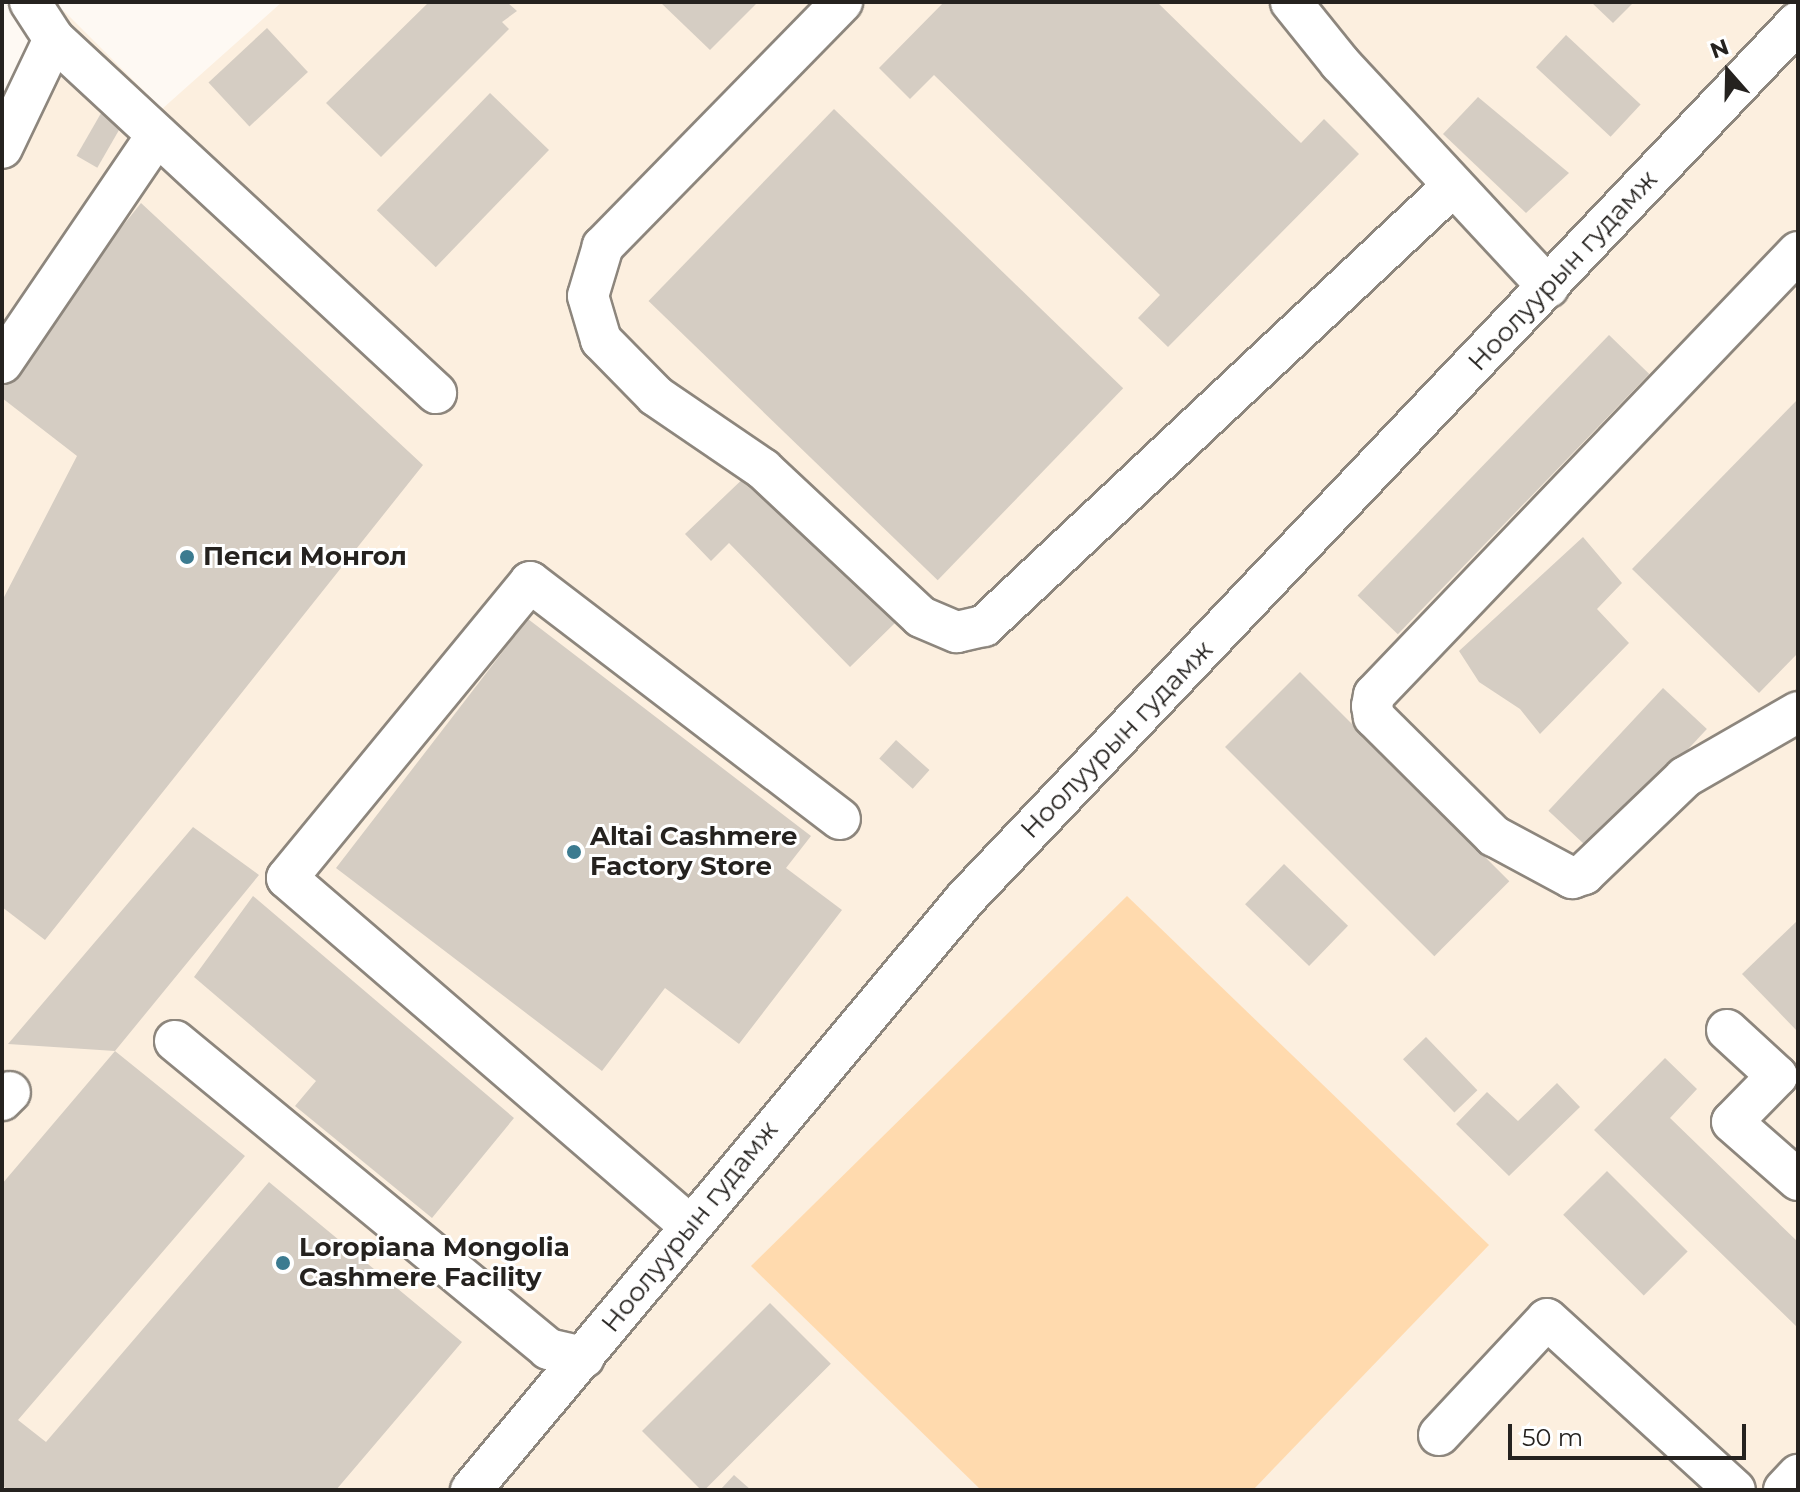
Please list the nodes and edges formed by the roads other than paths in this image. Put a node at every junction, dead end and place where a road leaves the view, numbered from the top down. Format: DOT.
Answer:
graph roads {
  1 [pos="30,2"];
  2 [pos="842,2"];
  3 [pos="1291,2"];
  4 [pos="1798,22"];
  5 [pos="54,39"];
  6 [pos="157,135"];
  7 [pos="2,148"];
  8 [pos="1453,186"];
  9 [pos="1798,252"];
  10 [pos="1548,287"];
  11 [pos="2,363"];
  12 [pos="436,393"];
  13 [pos="1798,712"];
  14 [pos="840,819"];
  15 [pos="1727,1030"];
  16 [pos="175,1041"];
  17 [pos="1798,1180"];
  18 [pos="689,1225"];
  19 [pos="584,1357"];
  20 [pos="1439,1435"];
  21 [pos="1798,1475"];
  22 [pos="471,1490"];
  23 [pos="1735,1490"];
  24 [pos="1784,1490"];
  1 -- 5 [label="street"];
  2 -- 8 [label="street"];
  3 -- 8 [label="street"];
  4 -- 10 [label="street, Ноолуурын гудамж"];
  5 -- 6 [label="street"];
  5 -- 7 [label="street"];
  6 -- 11 [label="street"];
  6 -- 12 [label="street"];
  8 -- 10 [label="street"];
  9 -- 13 [label="street"];
  10 -- 18 [label="street, Ноолуурын гудамж"];
  14 -- 18 [label="street"];
  15 -- 17 [label="street"];
  16 -- 19 [label="street"];
  18 -- 19 [label="street, Ноолуурын гудамж"];
  19 -- 22 [label="street, Ноолуурын гудамж"];
  20 -- 23 [label="street"];
  21 -- 24 [label="street"];
}
